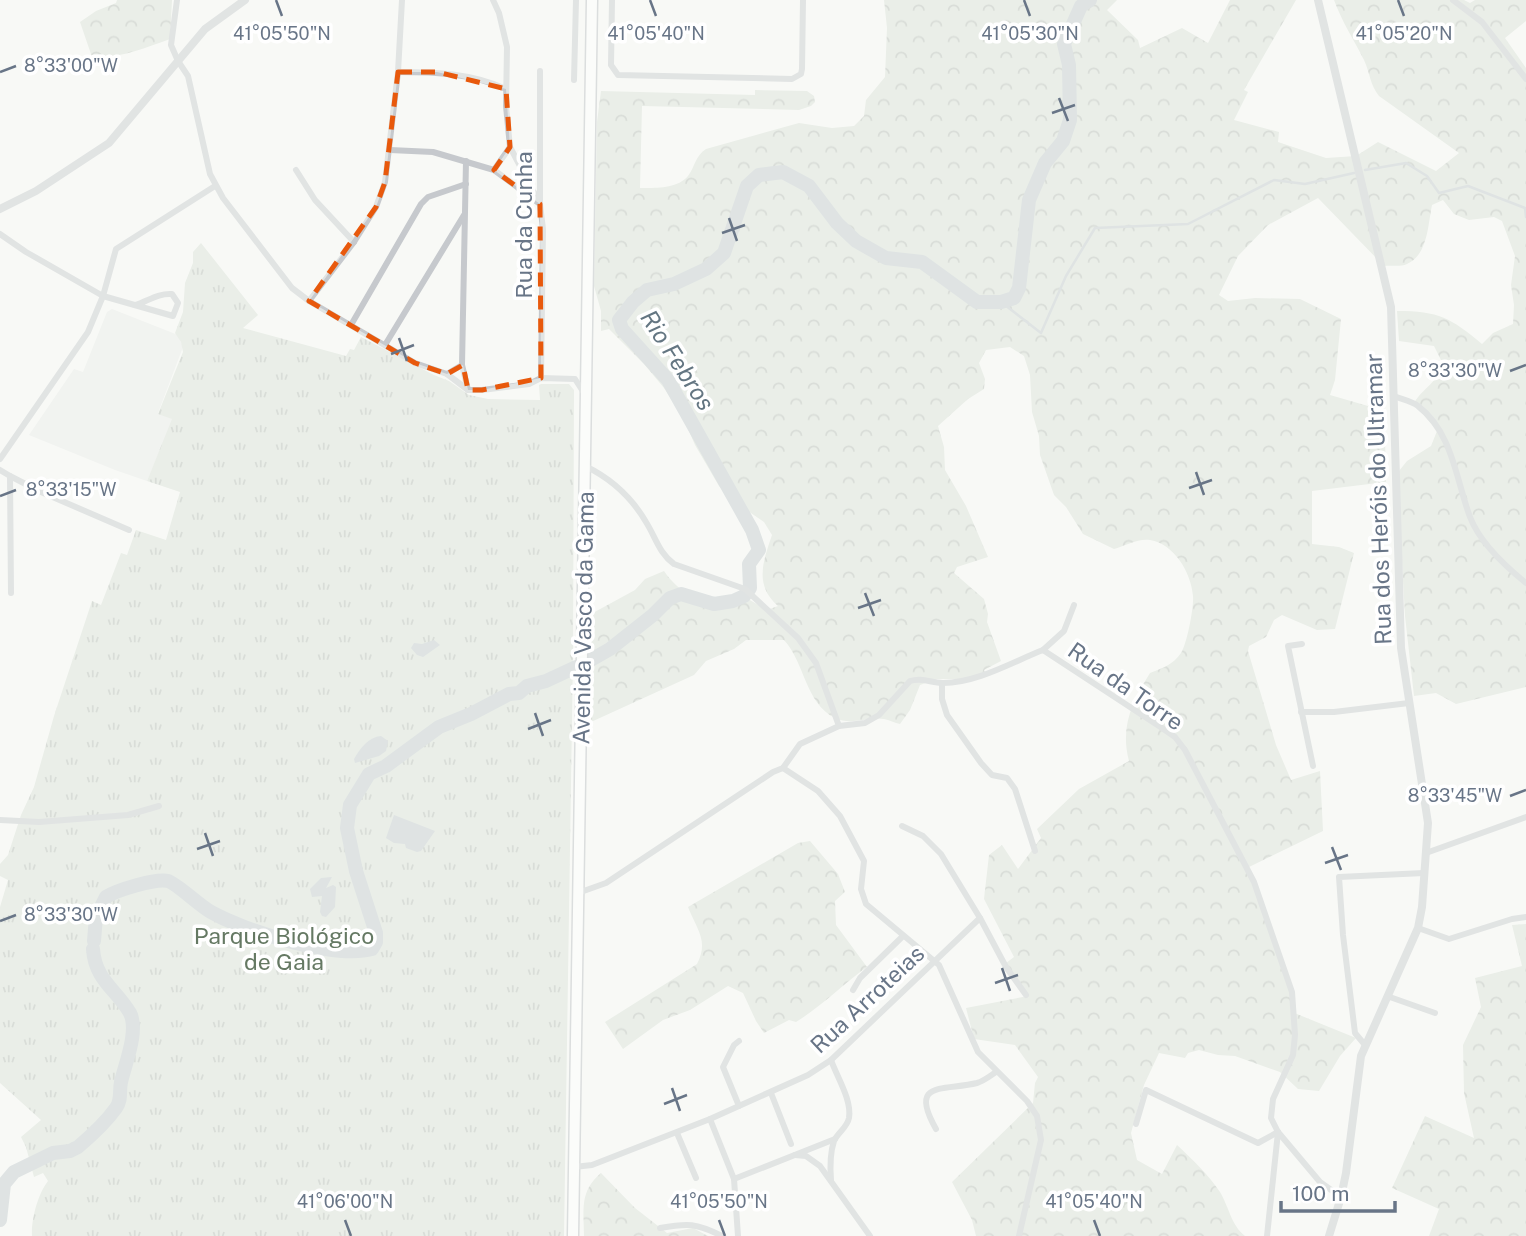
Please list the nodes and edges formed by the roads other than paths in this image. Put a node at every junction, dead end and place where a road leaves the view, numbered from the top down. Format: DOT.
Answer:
graph roads {
  1 [pos="177,0"];
  2 [pos="245,0"];
  3 [pos="402,0"];
  4 [pos="494,0"];
  5 [pos="576,0"];
  6 [pos="592,0"];
  7 [pos="612,0"];
  8 [pos="803,0"];
  9 [pos="1318,0"];
  10 [pos="1453,0"];
  11 [pos="178,61"];
  12 [pos="540,71"];
  13 [pos="397,72"];
  14 [pos="1526,79"];
  15 [pos="574,80"];
  16 [pos="506,89"];
  17 [pos="510,148"];
  18 [pos="390,150"];
  19 [pos="466,161"];
  20 [pos="296,170"];
  21 [pos="494,170"];
  22 [pos="466,184"];
  23 [pos="215,186"];
  24 [pos="540,204"];
  25 [pos="0,209"];
  26 [pos="466,213"];
  27 [pos="0,234"];
  28 [pos="451,236"];
  29 [pos="465,237"];
  30 [pos="354,242"];
  31 [pos="103,296"];
  32 [pos="309,301"];
  33 [pos="135,305"];
  34 [pos="351,325"];
  35 [pos="385,345"];
  36 [pos="462,365"];
  37 [pos="447,374"];
  38 [pos="541,377"];
  39 [pos="468,390"];
  40 [pos="1394,396"];
  41 [pos="586,398"];
  42 [pos="0,459"];
  43 [pos="585,466"];
  44 [pos="0,470"];
  45 [pos="10,476"];
  46 [pos="129,530"];
  47 [pos="1526,583"];
  48 [pos="11,593"];
  49 [pos="1074,605"];
  50 [pos="1302,644"];
  51 [pos="1043,650"];
  52 [pos="942,684"];
  53 [pos="1409,703"];
  54 [pos="1301,712"];
  55 [pos="839,726"];
  56 [pos="1313,766"];
  57 [pos="783,768"];
  58 [pos="159,806"];
  59 [pos="1526,817"];
  60 [pos="0,820"];
  61 [pos="902,826"];
  62 [pos="1035,851"];
  63 [pos="1426,853"];
  64 [pos="1424,873"];
  65 [pos="578,893"];
  66 [pos="1526,917"];
  67 [pos="980,918"];
  68 [pos="1418,928"];
  69 [pos="903,936"];
  70 [pos="934,960"];
  71 [pos="853,990"];
  72 [pos="1026,995"];
  73 [pos="1387,996"];
  74 [pos="1435,1013"];
  75 [pos="739,1041"];
  76 [pos="1365,1045"];
  77 [pos="831,1060"];
  78 [pos="996,1072"];
  79 [pos="771,1093"];
  80 [pos="739,1106"];
  81 [pos="710,1119"];
  82 [pos="1136,1124"];
  83 [pos="936,1129"];
  84 [pos="677,1132"];
  85 [pos="1278,1132"];
  86 [pos="835,1139"];
  87 [pos="791,1144"];
  88 [pos="795,1155"];
  89 [pos="574,1167"];
  90 [pos="696,1178"];
  91 [pos="734,1179"];
  92 [pos="831,1180"];
  93 [pos="1341,1197"];
  94 [pos="660,1228"];
  95 [pos="573,1236"];
  96 [pos="722,1236"];
  97 [pos="738,1236"];
  98 [pos="870,1236"];
  99 [pos="1019,1236"];
  100 [pos="1267,1236"];
  101 [pos="1329,1236"];
  1 -- 11 [label="street"];
  2 -- 11 [label="street"];
  3 -- 13 [label="street"];
  4 -- 16 [label="street"];
  5 -- 15 [label="street"];
  6 -- 41 [label="main road, Avenida Vasco da Gama"];
  7 -- 8 [label="street"];
  9 -- 40 [label="street, Rua dos Heróis do Ultramar"];
  10 -- 14 [label="street"];
  11 -- 23 [label="street"];
  11 -- 25 [label="street"];
  12 -- 24 [label="street, Rua da Cunha"];
  13 -- 16 [label="street"];
  13 -- 18 [label="street"];
  16 -- 17 [label="street"];
  17 -- 21 [label="street"];
  17 -- 24 [label="street"];
  18 -- 19 [label="street"];
  18 -- 30 [label="street"];
  19 -- 21 [label="street"];
  19 -- 22 [label="street"];
  20 -- 30 [label="street"];
  21 -- 24 [label="street"];
  22 -- 26 [label="street"];
  22 -- 34 [label="street"];
  23 -- 31 [label="street"];
  23 -- 32 [label="street"];
  24 -- 38 [label="street, Rua da Cunha"];
  26 -- 28 [label="street"];
  26 -- 29 [label="street"];
  27 -- 31 [label="street"];
  28 -- 29 [label="street"];
  28 -- 35 [label="street"];
  29 -- 36 [label="street"];
  30 -- 32 [label="street"];
  31 -- 33 [label="street"];
  31 -- 42 [label="street"];
  32 -- 34 [label="street"];
  33 -- 33 [label="street"];
  34 -- 35 [label="street"];
  35 -- 37 [label="street"];
  36 -- 37 [label="street"];
  36 -- 39 [label="street"];
  37 -- 39 [label="street"];
  38 -- 39 [label="street"];
  38 -- 41 [label="street"];
  40 -- 47 [label="street"];
  40 -- 53 [label="street, Rua dos Heróis do Ultramar"];
  41 -- 43 [label="main road, Avenida Vasco da Gama"];
  43 -- 55 [label="street"];
  43 -- 65 [label="main road, Avenida Vasco da Gama"];
  44 -- 45 [label="street"];
  45 -- 46 [label="street"];
  45 -- 48 [label="street"];
  49 -- 51 [label="street"];
  50 -- 54 [label="street"];
  51 -- 52 [label="street, Rua da Torre"];
  51 -- 85 [label="street, Rua da Torre"];
  52 -- 55 [label="street, Rua da Torre"];
  52 -- 62 [label="street"];
  53 -- 54 [label="street"];
  53 -- 63 [label="street, Rua dos Heróis do Ultramar"];
  54 -- 56 [label="street"];
  55 -- 57 [label="street, Rua da Torre"];
  57 -- 65 [label="street, Rua da Torre"];
  57 -- 69 [label="street"];
  58 -- 60 [label="street"];
  59 -- 63 [label="street"];
  61 -- 67 [label="street"];
  63 -- 64 [label="street, Rua dos Heróis do Ultramar"];
  64 -- 68 [label="street, Rua dos Heróis do Ultramar"];
  64 -- 76 [label="street"];
  65 -- 89 [label="main road, Avenida Vasco da Gama"];
  66 -- 68 [label="street"];
  67 -- 70 [label="street, Rua Arroteias"];
  67 -- 72 [label="street"];
  68 -- 73 [label="street, Rua dos Heróis do Ultramar"];
  69 -- 70 [label="street"];
  69 -- 71 [label="street"];
  70 -- 77 [label="street, Rua Arroteias"];
  70 -- 78 [label="street"];
  73 -- 74 [label="street"];
  73 -- 76 [label="street, Rua dos Heróis do Ultramar"];
  75 -- 80 [label="street"];
  76 -- 93 [label="street, Rua dos Heróis do Ultramar"];
  77 -- 79 [label="street, Rua Arroteias"];
  77 -- 86 [label="street"];
  78 -- 83 [label="street"];
  78 -- 99 [label="street"];
  79 -- 80 [label="street, Rua Arroteias"];
  79 -- 87 [label="street"];
  80 -- 81 [label="street, Rua Arroteias"];
  81 -- 84 [label="street, Rua Arroteias"];
  81 -- 91 [label="street"];
  82 -- 85 [label="street"];
  84 -- 89 [label="street, Rua Arroteias"];
  84 -- 90 [label="street"];
  85 -- 93 [label="street"];
  85 -- 100 [label="street, Rua da Torre"];
  86 -- 88 [label="street"];
  86 -- 92 [label="street"];
  88 -- 91 [label="street"];
  88 -- 92 [label="street"];
  89 -- 95 [label="main road, Avenida Vasco da Gama"];
  91 -- 97 [label="street"];
  92 -- 98 [label="street"];
  93 -- 101 [label="street, Rua dos Heróis do Ultramar"];
  94 -- 96 [label="street"];
}
